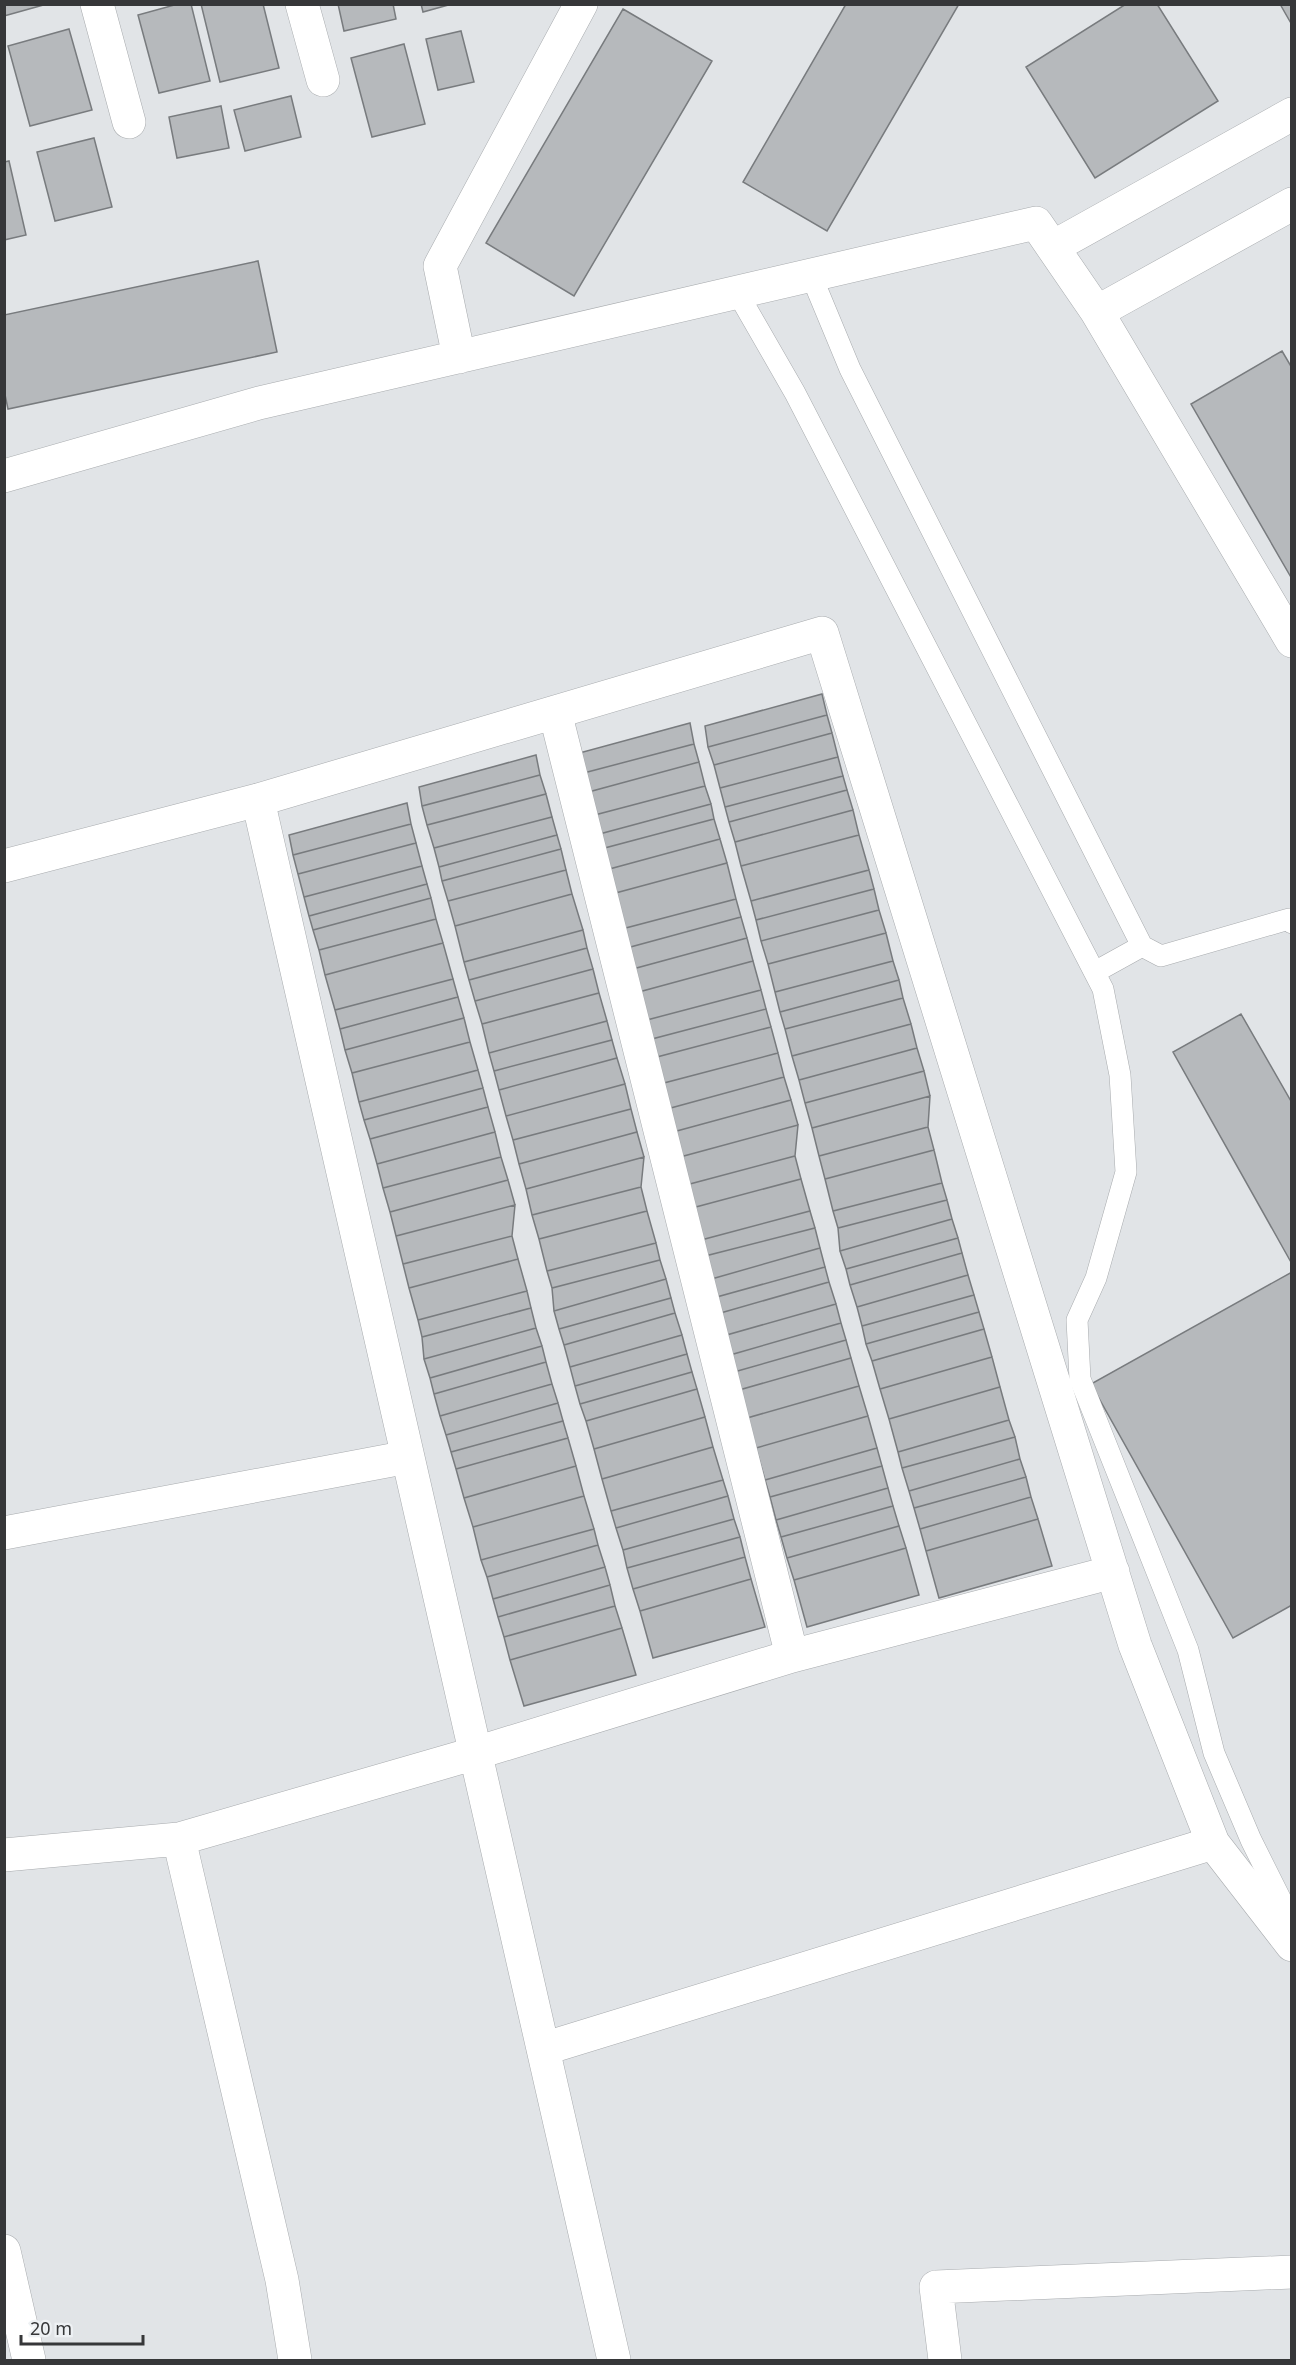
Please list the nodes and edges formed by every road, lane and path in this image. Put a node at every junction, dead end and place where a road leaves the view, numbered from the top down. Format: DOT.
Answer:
graph roads {
  1 [pos="97,4"];
  2 [pos="303,4"];
  3 [pos="581,4"];
  4 [pos="323,80"];
  5 [pos="1292,114"];
  6 [pos="129,122"];
  7 [pos="1292,204"];
  8 [pos="1053,248"];
  9 [pos="811,275"];
  10 [pos="737,292"];
  11 [pos="1097,312"];
  12 [pos="459,357"];
  13 [pos="4,476"];
  14 [pos="1292,642"];
  15 [pos="555,712"];
  16 [pos="258,800"];
  17 [pos="4,866"];
  18 [pos="1292,923"];
  19 [pos="1142,946"];
  20 [pos="1095,972"];
  21 [pos="408,1457"];
  22 [pos="4,1533"];
  23 [pos="1113,1572"];
  24 [pos="792,1656"];
  25 [pos="476,1753"];
  26 [pos="179,1839"];
  27 [pos="1213,1843"];
  28 [pos="4,1855"];
  29 [pos="1292,1922"];
  30 [pos="1292,1944"];
  31 [pos="543,2049"];
  32 [pos="4,2251"];
  33 [pos="1292,2272"];
  34 [pos="29,2361"];
  35 [pos="295,2361"];
  36 [pos="614,2361"];
  37 [pos="945,2361"];
  1 -- 6 [label="street"];
  2 -- 4 [label="street"];
  3 -- 12 [label="street"];
  5 -- 8 [label="street"];
  7 -- 11 [label="street"];
  8 -- 9 [label="street"];
  8 -- 11 [label="street"];
  9 -- 10 [label="street"];
  9 -- 19 [label="lane"];
  10 -- 12 [label="street"];
  10 -- 20 [label="lane"];
  11 -- 14 [label="street"];
  12 -- 13 [label="street"];
  15 -- 16 [label="street"];
  15 -- 23 [label="street"];
  15 -- 24 [label="street"];
  16 -- 17 [label="street"];
  16 -- 21 [label="street"];
  18 -- 19 [label="lane"];
  19 -- 20 [label="lane"];
  20 -- 29 [label="lane"];
  21 -- 22 [label="street"];
  21 -- 25 [label="street"];
  23 -- 24 [label="street"];
  23 -- 27 [label="street"];
  24 -- 25 [label="street"];
  25 -- 26 [label="street"];
  25 -- 31 [label="street"];
  26 -- 28 [label="street"];
  26 -- 35 [label="street"];
  27 -- 30 [label="street"];
  27 -- 31 [label="street"];
  31 -- 36 [label="street"];
  32 -- 34 [label="street"];
  33 -- 37 [label="street"];
}
